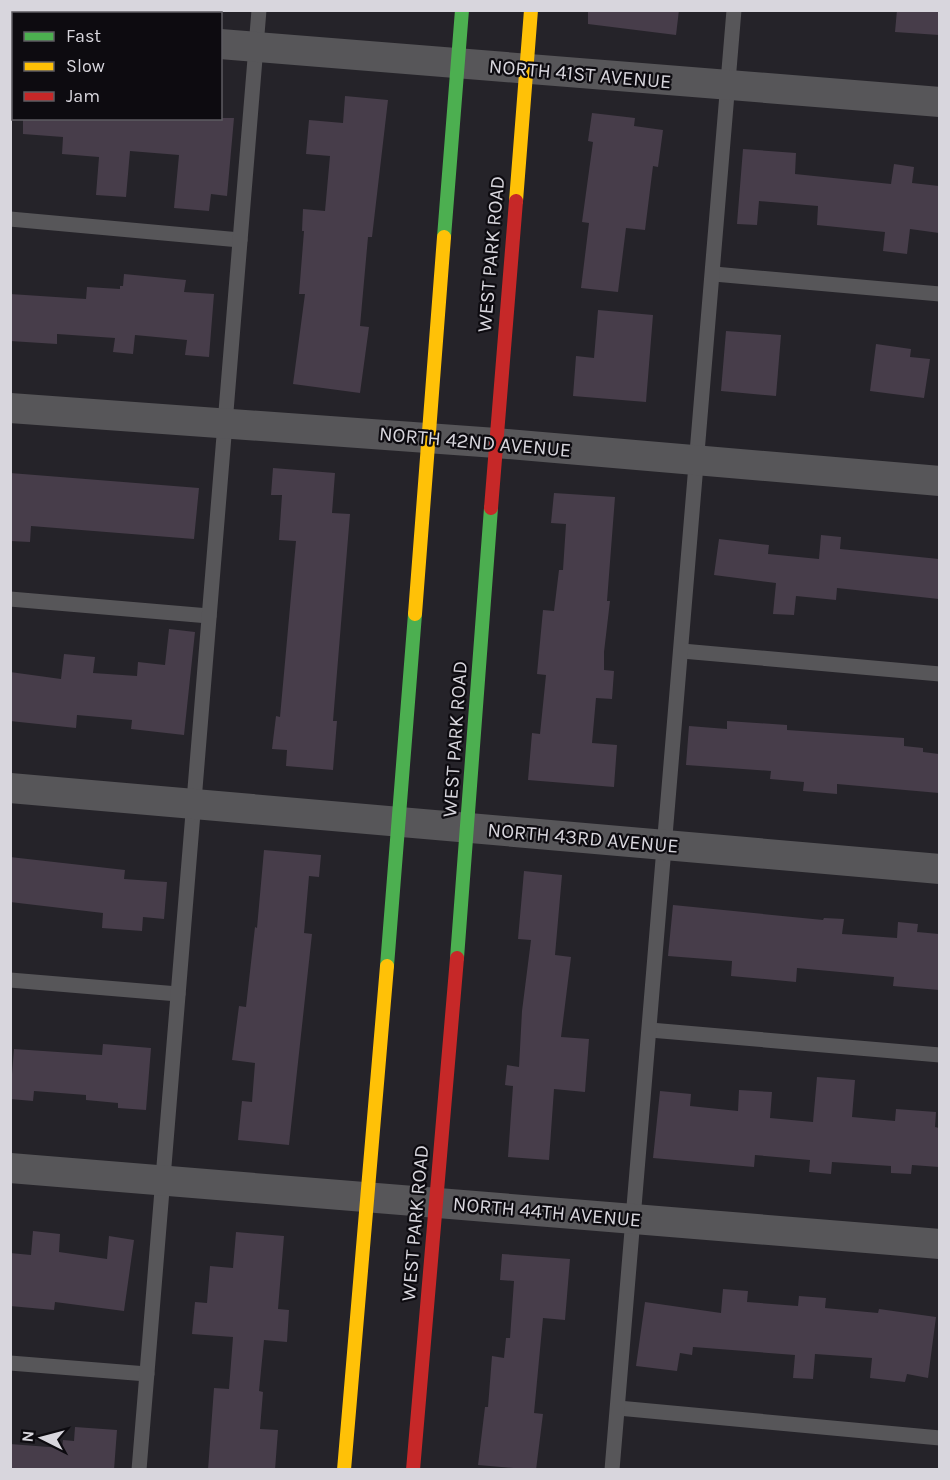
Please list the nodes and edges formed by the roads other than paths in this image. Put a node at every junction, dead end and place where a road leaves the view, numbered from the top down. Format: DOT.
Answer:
graph roads {
  1 [pos="259,10"];
  2 [pos="462,10"];
  3 [pos="531,10"];
  4 [pos="734,10"];
  5 [pos="222,44"];
  6 [pos="256,47"];
  7 [pos="458,64"];
  8 [pos="526,70"];
  9 [pos="728,86"];
  10 [pos="939,102"];
  11 [pos="10,219"];
  12 [pos="240,240"];
  13 [pos="714,274"];
  14 [pos="939,294"];
  15 [pos="10,408"];
  16 [pos="225,423"];
  17 [pos="429,439"];
  18 [pos="495,443"];
  19 [pos="698,461"];
  20 [pos="939,481"];
  21 [pos="10,599"];
  22 [pos="209,616"];
  23 [pos="682,651"];
  24 [pos="939,674"];
  25 [pos="10,788"];
  26 [pos="193,804"];
  27 [pos="396,822"];
  28 [pos="468,829"];
  29 [pos="665,845"];
  30 [pos="939,869"];
  31 [pos="10,980"];
  32 [pos="178,994"];
  33 [pos="650,1030"];
  34 [pos="939,1055"];
  35 [pos="10,1168"];
  36 [pos="163,1180"];
  37 [pos="369,1197"];
  38 [pos="437,1203"];
  39 [pos="634,1219"];
  40 [pos="939,1244"];
  41 [pos="10,1363"];
  42 [pos="147,1374"];
  43 [pos="618,1408"];
  44 [pos="939,1438"];
  45 [pos="138,1470"];
  46 [pos="344,1470"];
  47 [pos="413,1470"];
  48 [pos="612,1470"];
  1 -- 6 [label="lane"];
  2 -- 7 [label="street"];
  3 -- 8 [label="street, WEST PARK ROAD"];
  4 -- 9 [label="lane"];
  5 -- 6 [label="street, NORTH 41ST AVENUE"];
  6 -- 7 [label="street, NORTH 41ST AVENUE"];
  6 -- 12 [label="lane"];
  7 -- 8 [label="street, NORTH 41ST AVENUE"];
  7 -- 17 [label="street"];
  8 -- 9 [label="street, NORTH 41ST AVENUE"];
  8 -- 18 [label="street, WEST PARK ROAD"];
  9 -- 10 [label="street, NORTH 41ST AVENUE"];
  9 -- 13 [label="lane"];
  11 -- 12 [label="lane"];
  12 -- 16 [label="lane"];
  13 -- 14 [label="lane"];
  13 -- 19 [label="lane"];
  15 -- 16 [label="street, NORTH 42ND AVENUE"];
  16 -- 17 [label="street, NORTH 42ND AVENUE"];
  16 -- 22 [label="lane"];
  17 -- 18 [label="street, NORTH 42ND AVENUE"];
  17 -- 27 [label="street"];
  18 -- 19 [label="street, NORTH 42ND AVENUE"];
  18 -- 28 [label="street, WEST PARK ROAD"];
  19 -- 20 [label="street, NORTH 42ND AVENUE"];
  19 -- 23 [label="lane"];
  21 -- 22 [label="lane"];
  22 -- 26 [label="lane"];
  23 -- 24 [label="lane"];
  23 -- 29 [label="lane"];
  25 -- 26 [label="street, NORTH 43RD AVENUE"];
  26 -- 27 [label="street, NORTH 43RD AVENUE"];
  26 -- 32 [label="lane"];
  27 -- 28 [label="street, NORTH 43RD AVENUE"];
  27 -- 37 [label="street"];
  28 -- 29 [label="street, NORTH 43RD AVENUE"];
  28 -- 38 [label="street, WEST PARK ROAD"];
  29 -- 30 [label="street, NORTH 43RD AVENUE"];
  29 -- 33 [label="lane"];
  31 -- 32 [label="lane"];
  32 -- 36 [label="lane"];
  33 -- 34 [label="lane"];
  33 -- 39 [label="lane"];
  35 -- 36 [label="street, NORTH 44TH AVENUE"];
  36 -- 37 [label="street, NORTH 44TH AVENUE"];
  36 -- 42 [label="lane"];
  37 -- 38 [label="street, NORTH 44TH AVENUE"];
  37 -- 46 [label="street"];
  38 -- 39 [label="street, NORTH 44TH AVENUE"];
  38 -- 47 [label="street, WEST PARK ROAD"];
  39 -- 40 [label="street, NORTH 44TH AVENUE"];
  39 -- 43 [label="lane"];
  41 -- 42 [label="lane"];
  42 -- 45 [label="lane"];
  43 -- 44 [label="lane"];
  43 -- 48 [label="lane"];
}
